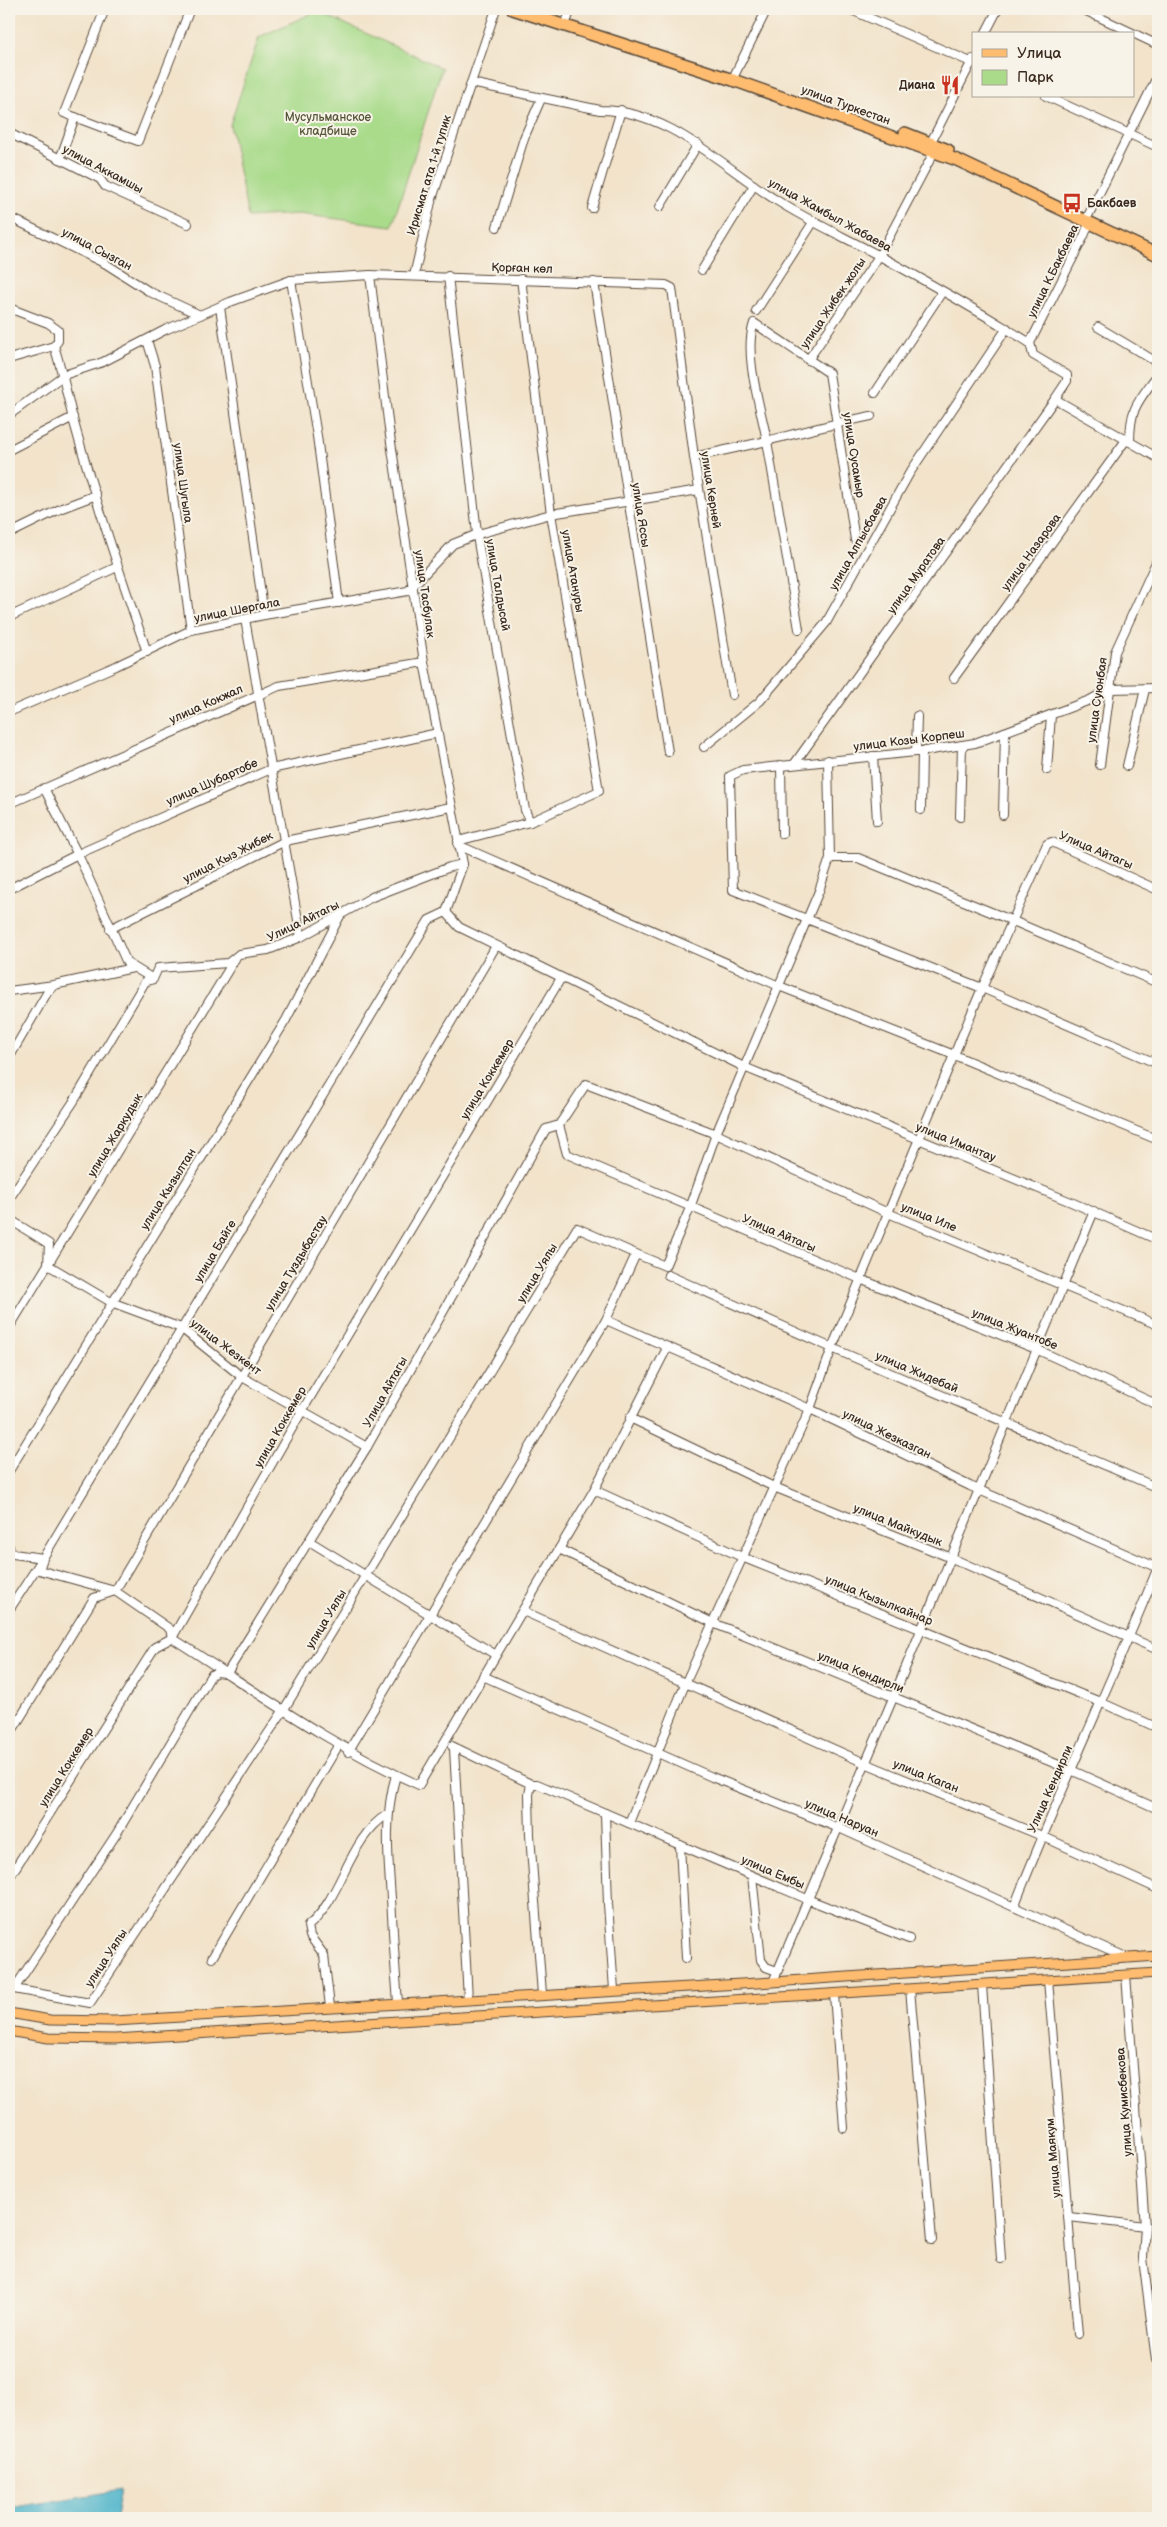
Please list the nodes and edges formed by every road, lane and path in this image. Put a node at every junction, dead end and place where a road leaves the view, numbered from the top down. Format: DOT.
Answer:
graph roads {
  1 [pos="105,9"];
  2 [pos="190,9"];
  3 [pos="496,9"];
  4 [pos="513,9"];
  5 [pos="533,9"];
  6 [pos="767,9"];
  7 [pos="849,9"];
  8 [pos="998,9"];
  9 [pos="1082,9"];
  10 [pos="569,14"];
  11 [pos="986,32"];
  12 [pos="1131,32"];
  13 [pos="1134,34"];
  14 [pos="1158,45"];
  15 [pos="972,61"];
  16 [pos="972,63"];
  17 [pos="735,74"];
  18 [pos="1158,75"];
  19 [pos="471,83"];
  20 [pos="1050,98"];
  21 [pos="540,99"];
  22 [pos="621,110"];
  23 [pos="75,117"];
  24 [pos="9,133"];
  25 [pos="1129,134"];
  26 [pos="698,144"];
  27 [pos="932,147"];
  28 [pos="1158,147"];
  29 [pos="60,159"];
  30 [pos="754,185"];
  31 [pos="660,207"];
  32 [pos="592,208"];
  33 [pos="9,217"];
  34 [pos="1088,217"];
  35 [pos="814,221"];
  36 [pos="188,224"];
  37 [pos="497,227"];
  38 [pos="1158,248"];
  39 [pos="1158,255"];
  40 [pos="879,256"];
  41 [pos="702,270"];
  42 [pos="370,275"];
  43 [pos="414,276"];
  44 [pos="448,276"];
  45 [pos="521,279"];
  46 [pos="291,280"];
  47 [pos="594,282"];
  48 [pos="672,288"];
  49 [pos="942,292"];
  50 [pos="220,306"];
  51 [pos="9,308"];
  52 [pos="756,311"];
  53 [pos="200,316"];
  54 [pos="1098,327"];
  55 [pos="1007,328"];
  56 [pos="148,340"];
  57 [pos="1030,343"];
  58 [pos="54,346"];
  59 [pos="9,360"];
  60 [pos="808,360"];
  61 [pos="1158,363"];
  62 [pos="1158,374"];
  63 [pos="64,375"];
  64 [pos="875,392"];
  65 [pos="1055,399"];
  66 [pos="9,415"];
  67 [pos="871,416"];
  68 [pos="73,417"];
  69 [pos="838,424"];
  70 [pos="767,441"];
  71 [pos="1128,441"];
  72 [pos="9,450"];
  73 [pos="694,457"];
  74 [pos="1158,458"];
  75 [pos="699,490"];
  76 [pos="96,496"];
  77 [pos="627,501"];
  78 [pos="551,514"];
  79 [pos="9,534"];
  80 [pos="478,534"];
  81 [pos="855,540"];
  82 [pos="1158,558"];
  83 [pos="117,568"];
  84 [pos="413,586"];
  85 [pos="339,604"];
  86 [pos="264,615"];
  87 [pos="9,617"];
  88 [pos="245,619"];
  89 [pos="799,629"];
  90 [pos="191,630"];
  91 [pos="147,652"];
  92 [pos="424,662"];
  93 [pos="954,678"];
  94 [pos="1145,688"];
  95 [pos="1158,688"];
  96 [pos="1110,689"];
  97 [pos="257,694"];
  98 [pos="732,695"];
  99 [pos="9,712"];
  100 [pos="1051,715"];
  101 [pos="917,716"];
  102 [pos="1005,732"];
  103 [pos="438,733"];
  104 [pos="962,745"];
  105 [pos="704,747"];
  106 [pos="919,751"];
  107 [pos="668,752"];
  108 [pos="873,756"];
  109 [pos="828,760"];
  110 [pos="795,763"];
  111 [pos="781,765"];
  112 [pos="1100,765"];
  113 [pos="1127,766"];
  114 [pos="271,768"];
  115 [pos="1046,770"];
  116 [pos="44,788"];
  117 [pos="9,804"];
  118 [pos="451,807"];
  119 [pos="921,810"];
  120 [pos="1003,815"];
  121 [pos="960,817"];
  122 [pos="877,821"];
  123 [pos="530,822"];
  124 [pos="782,834"];
  125 [pos="285,842"];
  126 [pos="458,843"];
  127 [pos="78,854"];
  128 [pos="830,858"];
  129 [pos="463,864"];
  130 [pos="9,889"];
  131 [pos="1158,890"];
  132 [pos="446,912"];
  133 [pos="340,916"];
  134 [pos="807,919"];
  135 [pos="1014,921"];
  136 [pos="110,929"];
  137 [pos="301,937"];
  138 [pos="496,946"];
  139 [pos="239,954"];
  140 [pos="133,968"];
  141 [pos="561,978"];
  142 [pos="153,979"];
  143 [pos="1158,983"];
  144 [pos="54,985"];
  145 [pos="779,986"];
  146 [pos="982,988"];
  147 [pos="9,991"];
  148 [pos="954,1055"];
  149 [pos="9,1058"];
  150 [pos="1158,1064"];
  151 [pos="744,1068"];
  152 [pos="559,1125"];
  153 [pos="716,1134"];
  154 [pos="919,1139"];
  155 [pos="1158,1140"];
  156 [pos="9,1199"];
  157 [pos="690,1208"];
  158 [pos="1094,1211"];
  159 [pos="888,1213"];
  160 [pos="9,1219"];
  161 [pos="1158,1240"];
  162 [pos="636,1254"];
  163 [pos="48,1265"];
  164 [pos="668,1275"];
  165 [pos="860,1279"];
  166 [pos="1065,1284"];
  167 [pos="111,1302"];
  168 [pos="606,1320"];
  169 [pos="1158,1325"];
  170 [pos="9,1328"];
  171 [pos="181,1328"];
  172 [pos="667,1348"];
  173 [pos="832,1348"];
  174 [pos="1036,1349"];
  175 [pos="242,1377"];
  176 [pos="1158,1405"];
  177 [pos="810,1409"];
  178 [pos="302,1411"];
  179 [pos="630,1418"];
  180 [pos="1007,1423"];
  181 [pos="367,1447"];
  182 [pos="9,1471"];
  183 [pos="774,1487"];
  184 [pos="1158,1488"];
  185 [pos="594,1490"];
  186 [pos="979,1490"];
  187 [pos="309,1541"];
  188 [pos="9,1547"];
  189 [pos="559,1549"];
  190 [pos="742,1557"];
  191 [pos="43,1558"];
  192 [pos="951,1558"];
  193 [pos="1158,1568"];
  194 [pos="365,1576"];
  195 [pos="115,1592"];
  196 [pos="9,1610"];
  197 [pos="523,1611"];
  198 [pos="430,1615"];
  199 [pos="713,1623"];
  200 [pos="922,1630"];
  201 [pos="172,1638"];
  202 [pos="1130,1638"];
  203 [pos="1158,1650"];
  204 [pos="496,1655"];
  205 [pos="227,1673"];
  206 [pos="483,1676"];
  207 [pos="685,1684"];
  208 [pos="894,1698"];
  209 [pos="1100,1702"];
  210 [pos="283,1711"];
  211 [pos="1158,1728"];
  212 [pos="9,1736"];
  213 [pos="447,1741"];
  214 [pos="338,1746"];
  215 [pos="454,1748"];
  216 [pos="348,1752"];
  217 [pos="659,1754"];
  218 [pos="864,1763"];
  219 [pos="1071,1770"];
  220 [pos="396,1775"];
  221 [pos="531,1784"];
  222 [pos="1158,1809"];
  223 [pos="605,1813"];
  224 [pos="388,1814"];
  225 [pos="629,1823"];
  226 [pos="839,1828"];
  227 [pos="1042,1836"];
  228 [pos="680,1845"];
  229 [pos="752,1876"];
  230 [pos="9,1878"];
  231 [pos="1158,1889"];
  232 [pos="808,1899"];
  233 [pos="1014,1908"];
  234 [pos="910,1939"];
  235 [pos="1158,1956"];
  236 [pos="212,1958"];
  237 [pos="686,1958"];
  238 [pos="1128,1958"];
  239 [pos="777,1970"];
  240 [pos="882,1974"];
  241 [pos="1158,1974"];
  242 [pos="1126,1976"];
  243 [pos="1048,1980"];
  244 [pos="773,1982"];
  245 [pos="982,1984"];
  246 [pos="11,1989"];
  247 [pos="910,1989"];
  248 [pos="614,1990"];
  249 [pos="883,1991"];
  250 [pos="542,1994"];
  251 [pos="834,1994"];
  252 [pos="468,1999"];
  253 [pos="398,2002"];
  254 [pos="330,2007"];
  255 [pos="292,2010"];
  256 [pos="9,2013"];
  257 [pos="293,2028"];
  258 [pos="9,2031"];
  259 [pos="844,2128"];
  260 [pos="1070,2217"];
  261 [pos="1145,2226"];
  262 [pos="932,2240"];
  263 [pos="1001,2258"];
  264 [pos="1078,2334"];
  265 [pos="1156,2360"];
  1 -- 23 [label="street"];
  2 -- 23 [label="street"];
  3 -- 19 [label="street"];
  4 -- 27 [label="highway, улица Туркестан"];
  5 -- 10 [label="highway, улица Туркестан"];
  6 -- 17 [label="street"];
  7 -- 15 [label="street"];
  8 -- 11 [label="street"];
  9 -- 12 [label="street"];
  10 -- 17 [label="highway, улица Туркестан"];
  13 -- 14 [label="street"];
  16 -- 27 [label="street, улица Жибек жолы"];
  17 -- 27 [label="highway, улица Туркестан"];
  18 -- 25 [label="street, улица К.Бакбаева"];
  19 -- 21 [label="street, улица Жамбыл Жабаева"];
  19 -- 43 [label="street, Ирисмат ата 1-й тупик"];
  20 -- 25 [label="street"];
  21 -- 22 [label="street, улица Жамбыл Жабаева"];
  21 -- 37 [label="street"];
  22 -- 26 [label="street, улица Жамбыл Жабаева"];
  22 -- 32 [label="street"];
  23 -- 29 [label="street"];
  24 -- 29 [label="street, улица Аккамшы"];
  25 -- 28 [label="street"];
  25 -- 34 [label="street, улица К.Бакбаева"];
  26 -- 30 [label="street, улица Жамбыл Жабаева"];
  26 -- 31 [label="street"];
  27 -- 34 [label="highway, улица Туркестан"];
  27 -- 40 [label="street, улица Жибек жолы"];
  29 -- 36 [label="street, улица Аккамшы"];
  30 -- 35 [label="street, улица Жамбыл Жабаева"];
  30 -- 41 [label="street"];
  33 -- 53 [label="street, улица Сызган"];
  34 -- 38 [label="highway, улица Туркестан"];
  34 -- 39 [label="highway, улица Туркестан"];
  34 -- 57 [label="street, улица К.Бакбаева"];
  35 -- 40 [label="street, улица Жамбыл Жабаева"];
  35 -- 52 [label="street"];
  40 -- 49 [label="street, улица Жамбыл Жабаева"];
  40 -- 60 [label="street, улица Жибек жолы"];
  42 -- 43 [label="street, Қорған көл"];
  42 -- 46 [label="street, Қорған көл"];
  42 -- 84 [label="street, улица Тасбулак"];
  43 -- 44 [label="street, Қорған көл"];
  44 -- 45 [label="street, Қорған көл"];
  44 -- 80 [label="street, улица Талдысай"];
  45 -- 47 [label="street, Қорған көл"];
  45 -- 78 [label="street, улица Атануры"];
  46 -- 50 [label="street, Қорған көл"];
  46 -- 85 [label="street"];
  47 -- 48 [label="street, Қорған көл"];
  47 -- 77 [label="street, улица Яссы"];
  48 -- 73 [label="street, улица Керней"];
  49 -- 55 [label="street, улица Жамбыл Жабаева"];
  49 -- 64 [label="street"];
  50 -- 53 [label="street, Қорған көл"];
  50 -- 86 [label="street"];
  51 -- 58 [label="street"];
  53 -- 56 [label="street, Қорған көл"];
  54 -- 61 [label="street"];
  55 -- 57 [label="street, улица Жамбыл Жабаева"];
  55 -- 105 [label="street, улица Алпысбаева"];
  56 -- 63 [label="street, Қорған көл"];
  56 -- 90 [label="street, улица Шугыла"];
  57 -- 65 [label="street, улица Жамбыл Жабаева"];
  58 -- 59 [label="street"];
  58 -- 63 [label="street"];
  60 -- 69 [label="street, улица Сусамыр"];
  60 -- 70 [label="street"];
  62 -- 71 [label="street"];
  63 -- 66 [label="street, Қорған көл"];
  63 -- 68 [label="street"];
  65 -- 71 [label="street"];
  65 -- 110 [label="street, улица Муратова"];
  67 -- 69 [label="street"];
  68 -- 72 [label="street"];
  68 -- 76 [label="street"];
  69 -- 70 [label="street"];
  69 -- 81 [label="street, улица Сусамыр"];
  70 -- 73 [label="street"];
  70 -- 89 [label="street"];
  71 -- 74 [label="street"];
  71 -- 93 [label="street, улица Назарова"];
  73 -- 75 [label="street, улица Керней"];
  75 -- 77 [label="street"];
  75 -- 98 [label="street, улица Керней"];
  76 -- 79 [label="street"];
  76 -- 83 [label="street"];
  77 -- 78 [label="street"];
  77 -- 107 [label="street, улица Яссы"];
  78 -- 80 [label="street"];
  78 -- 123 [label="street, улица Атануры"];
  80 -- 84 [label="street"];
  80 -- 123 [label="street, улица Талдысай"];
  82 -- 96 [label="street, улица Суюнбая"];
  83 -- 87 [label="street"];
  83 -- 91 [label="street"];
  84 -- 85 [label="street, улица Шергала"];
  84 -- 92 [label="street, улица Тасбулак"];
  85 -- 86 [label="street, улица Шергала"];
  86 -- 88 [label="street, улица Шергала"];
  88 -- 90 [label="street, улица Шергала"];
  88 -- 97 [label="street"];
  90 -- 91 [label="street, улица Шергала"];
  91 -- 99 [label="street, улица Шергала"];
  92 -- 97 [label="street, улица Кокжал"];
  92 -- 103 [label="street, улица Тасбулак"];
  94 -- 95 [label="street, улица Козы Корпеш"];
  94 -- 96 [label="street, улица Козы Корпеш"];
  94 -- 113 [label="street"];
  96 -- 100 [label="street, улица Козы Корпеш"];
  96 -- 112 [label="street, улица Суюнбая"];
  97 -- 114 [label="street"];
  97 -- 116 [label="street, улица Кокжал"];
  100 -- 102 [label="street, улица Козы Корпеш"];
  100 -- 115 [label="street"];
  101 -- 106 [label="street"];
  102 -- 104 [label="street, улица Козы Корпеш"];
  102 -- 120 [label="street"];
  103 -- 114 [label="street, улица Шубартобе"];
  103 -- 118 [label="street, улица Тасбулак"];
  104 -- 106 [label="street, улица Козы Корпеш"];
  104 -- 121 [label="street"];
  106 -- 108 [label="street, улица Козы Корпеш"];
  106 -- 119 [label="street"];
  108 -- 109 [label="street, улица Козы Корпеш"];
  108 -- 122 [label="street"];
  109 -- 110 [label="street, улица Козы Корпеш"];
  109 -- 128 [label="street"];
  110 -- 111 [label="street, улица Козы Корпеш"];
  111 -- 124 [label="street"];
  111 -- 134 [label="street, улица Козы Корпеш"];
  114 -- 125 [label="street"];
  114 -- 127 [label="street, улица Шубартобе"];
  116 -- 117 [label="street, улица Кокжал"];
  116 -- 127 [label="street"];
  118 -- 125 [label="street, улица Кыз Жибек"];
  118 -- 126 [label="street, улица Тасбулак"];
  123 -- 126 [label="street"];
  125 -- 136 [label="street, улица Кыз Жибек"];
  125 -- 137 [label="street"];
  126 -- 129 [label="street, улица Тасбулак"];
  126 -- 145 [label="street"];
  127 -- 130 [label="street, улица Шубартобе"];
  127 -- 136 [label="street"];
  128 -- 134 [label="street"];
  128 -- 135 [label="street"];
  129 -- 132 [label="street"];
  129 -- 133 [label="street, Улица Айтагы"];
  131 -- 135 [label="street, Улица Айтагы"];
  132 -- 138 [label="street, улица Имантау"];
  132 -- 171 [label="street, улица Байге"];
  133 -- 137 [label="street, Улица Айтагы"];
  133 -- 167 [label="street, улица Кызылтан"];
  134 -- 145 [label="street"];
  134 -- 146 [label="street"];
  135 -- 143 [label="street"];
  135 -- 146 [label="street, Улица Айтагы"];
  136 -- 140 [label="street"];
  137 -- 139 [label="street, Улица Айтагы"];
  138 -- 141 [label="street, улица Имантау"];
  138 -- 175 [label="street, улица Туздыбастау"];
  139 -- 142 [label="street, Улица Айтагы"];
  139 -- 163 [label="street, улица Жаркудык"];
  140 -- 142 [label="street"];
  140 -- 144 [label="street"];
  141 -- 151 [label="street, улица Имантау"];
  141 -- 178 [label="street, улица Коккемер"];
  142 -- 156 [label="street, Улица Айтагы"];
  144 -- 147 [label="street"];
  144 -- 149 [label="street"];
  145 -- 148 [label="street"];
  145 -- 151 [label="street"];
  146 -- 148 [label="street, улица Иле"];
  146 -- 150 [label="street"];
  148 -- 154 [label="street, улица Иле"];
  148 -- 155 [label="street"];
  151 -- 153 [label="street"];
  151 -- 154 [label="street, улица Имантау"];
  152 -- 153 [label="street, Улица Айтагы"];
  152 -- 157 [label="street, Улица Айтагы"];
  152 -- 181 [label="street, Улица Айтагы"];
  153 -- 157 [label="street"];
  153 -- 159 [label="street"];
  154 -- 158 [label="street, улица Имантау"];
  154 -- 159 [label="street, улица Иле"];
  157 -- 162 [label="street"];
  157 -- 165 [label="street, Улица Айтагы"];
  158 -- 161 [label="street, улица Имантау"];
  158 -- 166 [label="street"];
  159 -- 165 [label="street"];
  159 -- 166 [label="street, улица Иле"];
  160 -- 163 [label="street"];
  162 -- 168 [label="street"];
  162 -- 194 [label="street, улица Уялы"];
  163 -- 167 [label="street, улица Жезкент"];
  163 -- 170 [label="street, улица Жаркудык"];
  164 -- 173 [label="street, улица Жидебай"];
  165 -- 173 [label="street"];
  165 -- 174 [label="street, улица Жуантобе"];
  166 -- 169 [label="street, улица Иле"];
  166 -- 174 [label="street"];
  167 -- 171 [label="street, улица Жезкент"];
  167 -- 182 [label="street, улица Кызылтан"];
  168 -- 172 [label="street, улица Жезказган"];
  168 -- 198 [label="street"];
  171 -- 175 [label="street, улица Жезкент"];
  171 -- 191 [label="street, улица Байге"];
  172 -- 177 [label="street, улица Жезказган"];
  172 -- 179 [label="street"];
  173 -- 177 [label="street"];
  173 -- 180 [label="street, улица Жидебай"];
  174 -- 176 [label="street, улица Жуантобе"];
  174 -- 180 [label="street"];
  175 -- 178 [label="street, улица Жезкент"];
  175 -- 195 [label="street, улица Туздыбастау"];
  177 -- 183 [label="street"];
  177 -- 186 [label="street, улица Жезказган"];
  178 -- 181 [label="street, улица Жезкент"];
  178 -- 201 [label="street, улица Коккемер"];
  179 -- 183 [label="street, улица Майкудык"];
  179 -- 185 [label="street"];
  180 -- 184 [label="street, улица Жидебай"];
  180 -- 186 [label="street"];
  181 -- 187 [label="street, Улица Айтагы"];
  183 -- 190 [label="street"];
  183 -- 192 [label="street, улица Майкудык"];
  185 -- 189 [label="street"];
  185 -- 190 [label="street, улица Кызылкайнар"];
  186 -- 192 [label="street"];
  186 -- 193 [label="street, улица Жезказган"];
  187 -- 194 [label="street"];
  187 -- 205 [label="street, Улица Айтагы"];
  188 -- 191 [label="street"];
  189 -- 197 [label="street"];
  189 -- 199 [label="street, улица Кендирли"];
  190 -- 199 [label="street"];
  190 -- 200 [label="street, улица Кызылкайнар"];
  191 -- 195 [label="street"];
  191 -- 196 [label="street, улица Байге"];
  192 -- 200 [label="street"];
  192 -- 202 [label="street, улица Майкудык"];
  193 -- 202 [label="street, Улица Кендирли"];
  194 -- 198 [label="street"];
  194 -- 210 [label="street, улица Уялы"];
  195 -- 201 [label="street"];
  195 -- 212 [label="street"];
  197 -- 204 [label="street"];
  197 -- 207 [label="street, улица Каган"];
  198 -- 204 [label="street"];
  198 -- 216 [label="street"];
  199 -- 207 [label="street"];
  199 -- 208 [label="street, улица Кендирли"];
  200 -- 208 [label="street"];
  200 -- 209 [label="street, улица Кызылкайнар"];
  201 -- 205 [label="street"];
  201 -- 230 [label="street, улица Коккемер"];
  202 -- 203 [label="street, улица Майкудык"];
  202 -- 209 [label="street, Улица Кендирли"];
  204 -- 206 [label="street"];
  205 -- 210 [label="street"];
  205 -- 246 [label="street"];
  206 -- 213 [label="street"];
  206 -- 217 [label="street, улица Наруан"];
  207 -- 217 [label="street"];
  207 -- 218 [label="street, улица Каган"];
  208 -- 218 [label="street"];
  208 -- 219 [label="street, улица Кендирли"];
  209 -- 211 [label="street, улица Кызылкайнар"];
  209 -- 219 [label="street, Улица Кендирли"];
  210 -- 214 [label="street"];
  210 -- 246 [label="street, улица Уялы"];
  213 -- 215 [label="street, улица Ембы"];
  213 -- 220 [label="street"];
  214 -- 216 [label="street"];
  214 -- 236 [label="street"];
  215 -- 221 [label="street, улица Ембы"];
  215 -- 252 [label="street"];
  216 -- 220 [label="street"];
  217 -- 225 [label="street"];
  217 -- 226 [label="street, улица Наруан"];
  218 -- 226 [label="street"];
  218 -- 227 [label="street, улица Каган"];
  219 -- 222 [label="street, улица Кендирли"];
  219 -- 227 [label="street, Улица Кендирли"];
  220 -- 224 [label="street"];
  221 -- 223 [label="street, улица Ембы"];
  221 -- 250 [label="street"];
  223 -- 225 [label="street, улица Ембы"];
  223 -- 248 [label="street"];
  224 -- 253 [label="street"];
  224 -- 254 [label="street"];
  225 -- 228 [label="street, улица Ембы"];
  226 -- 232 [label="street"];
  226 -- 233 [label="street, улица Наруан"];
  227 -- 231 [label="street, улица Каган"];
  227 -- 233 [label="street, Улица Кендирли"];
  228 -- 229 [label="street, улица Ембы"];
  228 -- 237 [label="street"];
  229 -- 232 [label="street, улица Ембы"];
  229 -- 239 [label="street"];
  232 -- 234 [label="street, улица Ембы"];
  232 -- 239 [label="street"];
  233 -- 238 [label="street"];
  235 -- 238 [label="main road"];
  238 -- 240 [label="main road"];
  239 -- 244 [label="street"];
  240 -- 244 [label="main road"];
  240 -- 249 [label="main road"];
  241 -- 242 [label="main road"];
  242 -- 243 [label="main road"];
  242 -- 261 [label="street, улица Кумисбекова"];
  243 -- 245 [label="main road"];
  243 -- 260 [label="street, улица Маякум"];
  244 -- 248 [label="main road"];
  245 -- 247 [label="main road"];
  245 -- 263 [label="street"];
  247 -- 249 [label="main road"];
  247 -- 262 [label="street"];
  248 -- 250 [label="main road"];
  249 -- 251 [label="main road"];
  250 -- 252 [label="main road"];
  251 -- 257 [label="main road"];
  251 -- 259 [label="street"];
  252 -- 253 [label="main road"];
  253 -- 254 [label="main road"];
  254 -- 255 [label="main road"];
  255 -- 256 [label="main road"];
  255 -- 257 [label="main road"];
  257 -- 258 [label="main road"];
  260 -- 261 [label="street"];
  260 -- 264 [label="street, улица Маякум"];
  261 -- 265 [label="street, улица Кумисбекова"];
}
